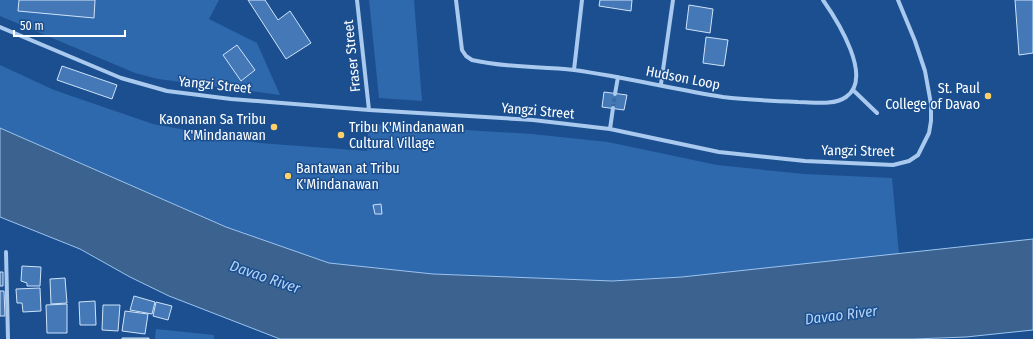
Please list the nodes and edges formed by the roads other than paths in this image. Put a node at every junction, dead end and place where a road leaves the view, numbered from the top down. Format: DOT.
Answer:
graph roads {
  1 [pos="357,0"];
  2 [pos="456,0"];
  3 [pos="582,0"];
  4 [pos="673,0"];
  5 [pos="823,0"];
  6 [pos="898,0"];
  7 [pos="0,27"];
  8 [pos="574,70"];
  9 [pos="618,77"];
  10 [pos="661,84"];
  11 [pos="853,90"];
  12 [pos="615,94"];
  13 [pos="613,108"];
  14 [pos="369,110"];
  15 [pos="877,113"];
  16 [pos="610,129"];
  17 [pos="6,252"];
  18 [pos="8,339"];
  1 -- 14 [label="street, Fraser Street"];
  2 -- 8 [label="street, Hudson Loop"];
  3 -- 8 [label="street"];
  4 -- 10 [label="street"];
  5 -- 11 [label="street"];
  6 -- 16 [label="street, Yangzi Street"];
  7 -- 14 [label="street, Yangzi Street"];
  8 -- 9 [label="street, Hudson Loop"];
  9 -- 10 [label="street, Hudson Loop"];
  9 -- 12 [label="street"];
  10 -- 11 [label="street, Hudson Loop"];
  11 -- 15 [label="street"];
  13 -- 16 [label="street"];
  14 -- 16 [label="street, Yangzi Street"];
  17 -- 18 [label="street"];
}
